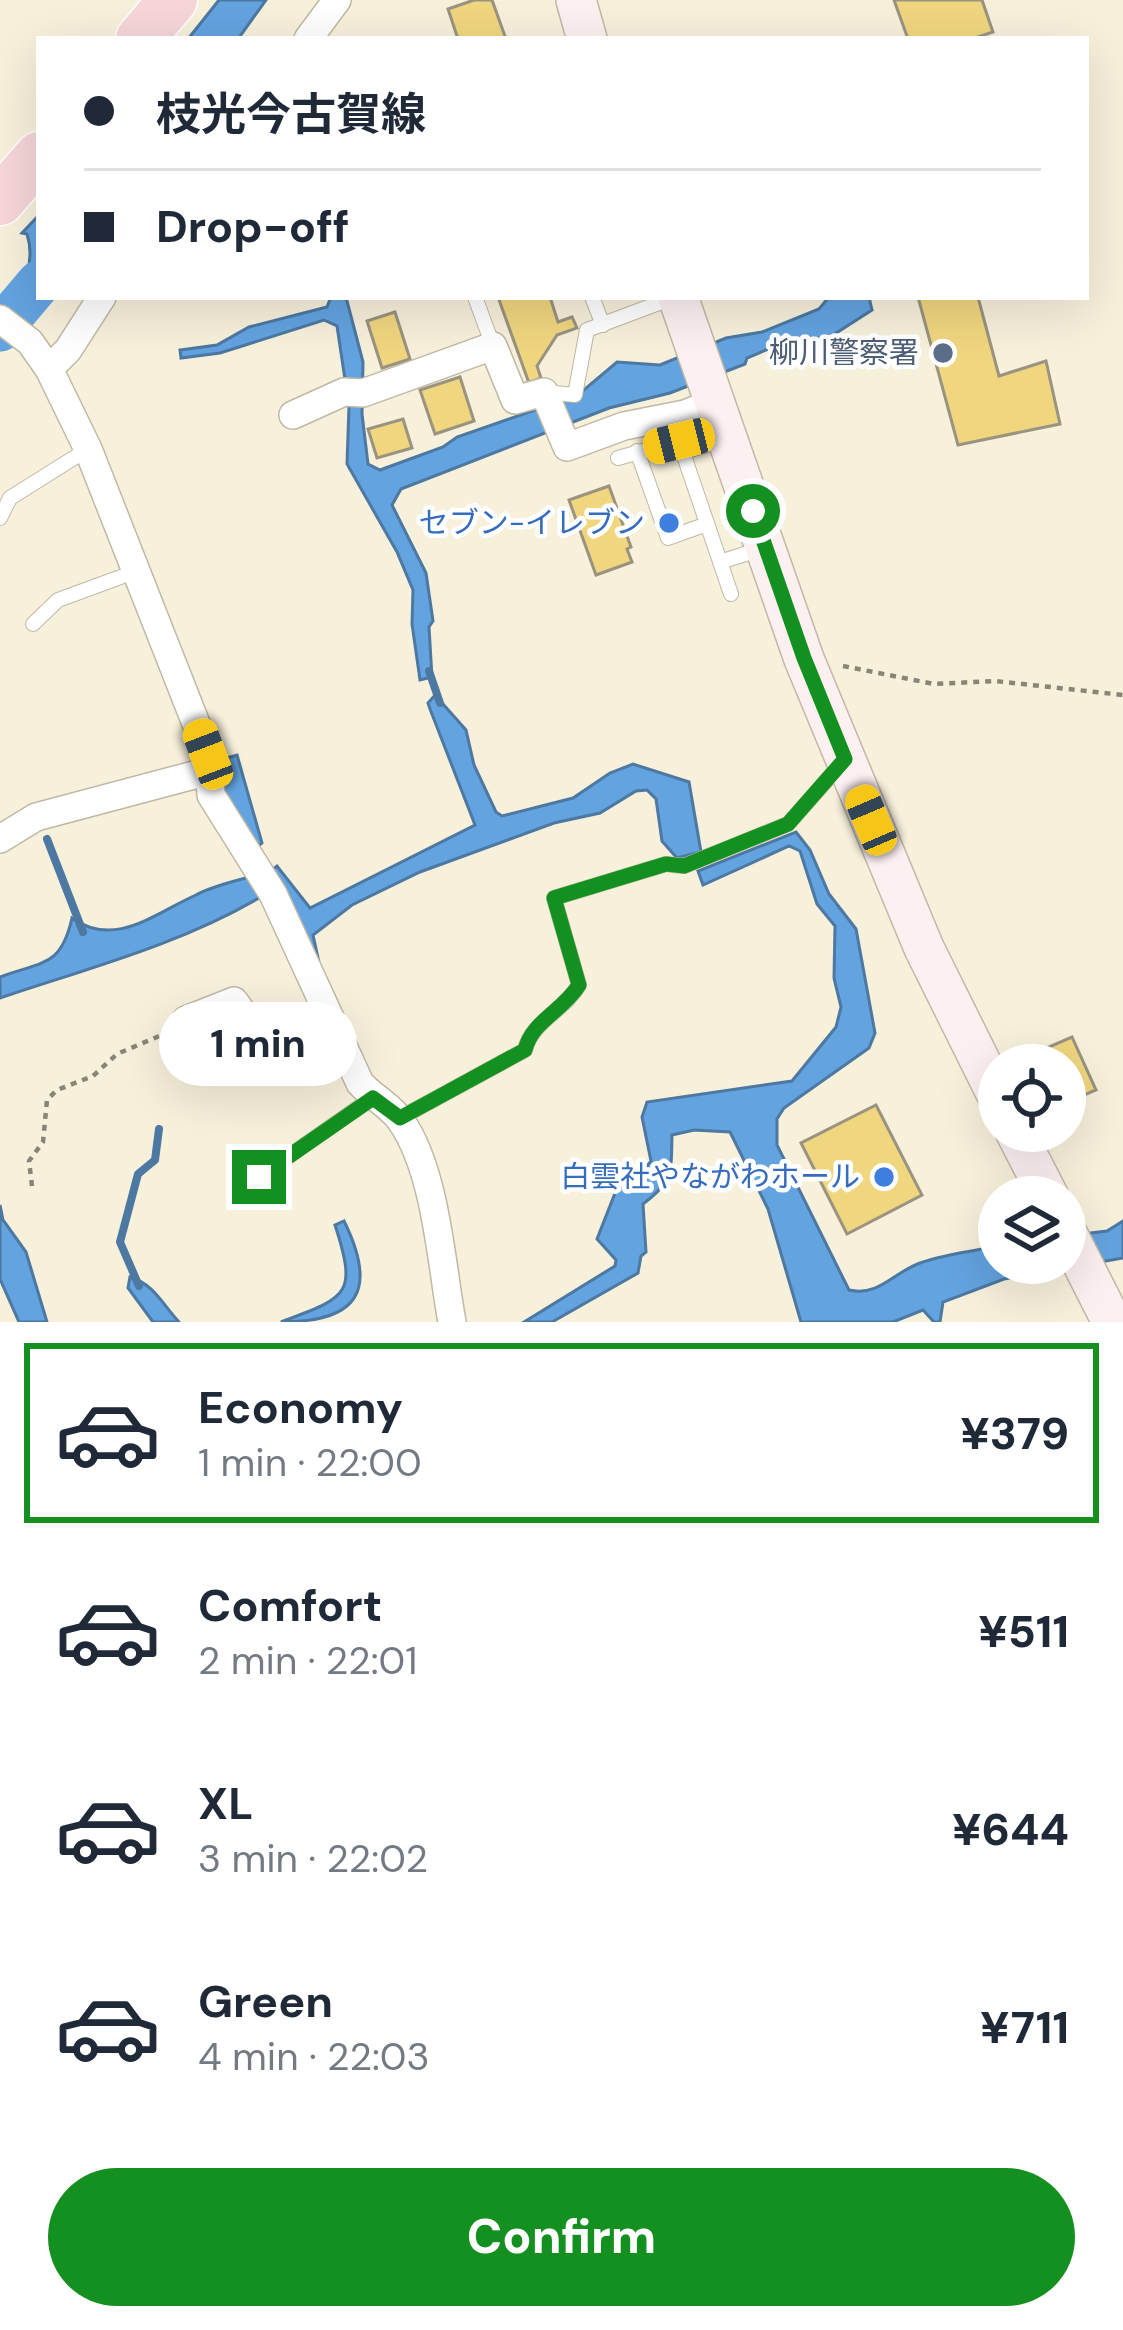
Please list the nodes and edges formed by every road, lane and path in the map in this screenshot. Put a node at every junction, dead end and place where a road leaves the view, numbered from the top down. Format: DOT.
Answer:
graph roads {
  1 [pos="173,0"];
  2 [pos="338,0"];
  3 [pos="576,0"];
  4 [pos="143,36"];
  5 [pos="310,36"];
  6 [pos="586,36"];
  7 [pos="36,159"];
  8 [pos="0,201"];
  9 [pos="101,300"];
  10 [pos="476,300"];
  11 [pos="593,300"];
  12 [pos="677,300"];
  13 [pos="635,304"];
  14 [pos="602,325"];
  15 [pos="13,329"];
  16 [pos="493,346"];
  17 [pos="49,368"];
  18 [pos="712,392"];
  19 [pos="546,397"];
  20 [pos="293,415"];
  21 [pos="88,449"];
  22 [pos="637,451"];
  23 [pos="682,452"];
  24 [pos="618,458"];
  25 [pos="0,518"];
  26 [pos="707,524"];
  27 [pos="766,547"];
  28 [pos="720,562"];
  29 [pos="136,571"];
  30 [pos="731,594"];
  31 [pos="33,624"];
  32 [pos="804,658"];
  33 [pos="1123,695"];
  34 [pos="845,759"];
  35 [pos="209,771"];
  36 [pos="0,838"];
  37 [pos="325,1012"];
  38 [pos="186,1024"];
  39 [pos="978,1057"];
  40 [pos="373,1098"];
  41 [pos="400,1118"];
  42 [pos="259,1177"];
  43 [pos="32,1186"];
  44 [pos="1086,1271"];
  45 [pos="452,1322"];
  46 [pos="1112,1322"];
  1 -- 4 [label="highway"];
  2 -- 5 [label="street"];
  3 -- 6 [label="main road"];
  7 -- 8 [label="highway"];
  9 -- 17 [label="street"];
  10 -- 16 [label="lane"];
  11 -- 14 [label="lane"];
  12 -- 18 [label="main road"];
  13 -- 14 [label="lane"];
  14 -- 19 [label="lane"];
  15 -- 17 [label="street"];
  16 -- 19 [label="street"];
  16 -- 20 [label="street"];
  17 -- 21 [label="street"];
  18 -- 19 [label="street"];
  18 -- 23 [label="lane"];
  18 -- 27 [label="main road"];
  21 -- 25 [label="lane"];
  21 -- 29 [label="street"];
  22 -- 23 [label="lane"];
  22 -- 24 [label="lane"];
  22 -- 26 [label="lane"];
  23 -- 26 [label="lane"];
  26 -- 28 [label="lane"];
  27 -- 28 [label="lane"];
  27 -- 32 [label="main road"];
  28 -- 30 [label="lane"];
  29 -- 31 [label="lane"];
  29 -- 35 [label="street"];
  32 -- 33 [label="path"];
  32 -- 34 [label="main road"];
  34 -- 39 [label="main road"];
  34 -- 41 [label="lane"];
  35 -- 36 [label="street"];
  35 -- 37 [label="street"];
  37 -- 38 [label="street"];
  37 -- 40 [label="street"];
  38 -- 43 [label="path"];
  40 -- 41 [label="street"];
  40 -- 42 [label="lane"];
  41 -- 45 [label="street"];
  44 -- 46 [label="main road"];
}
